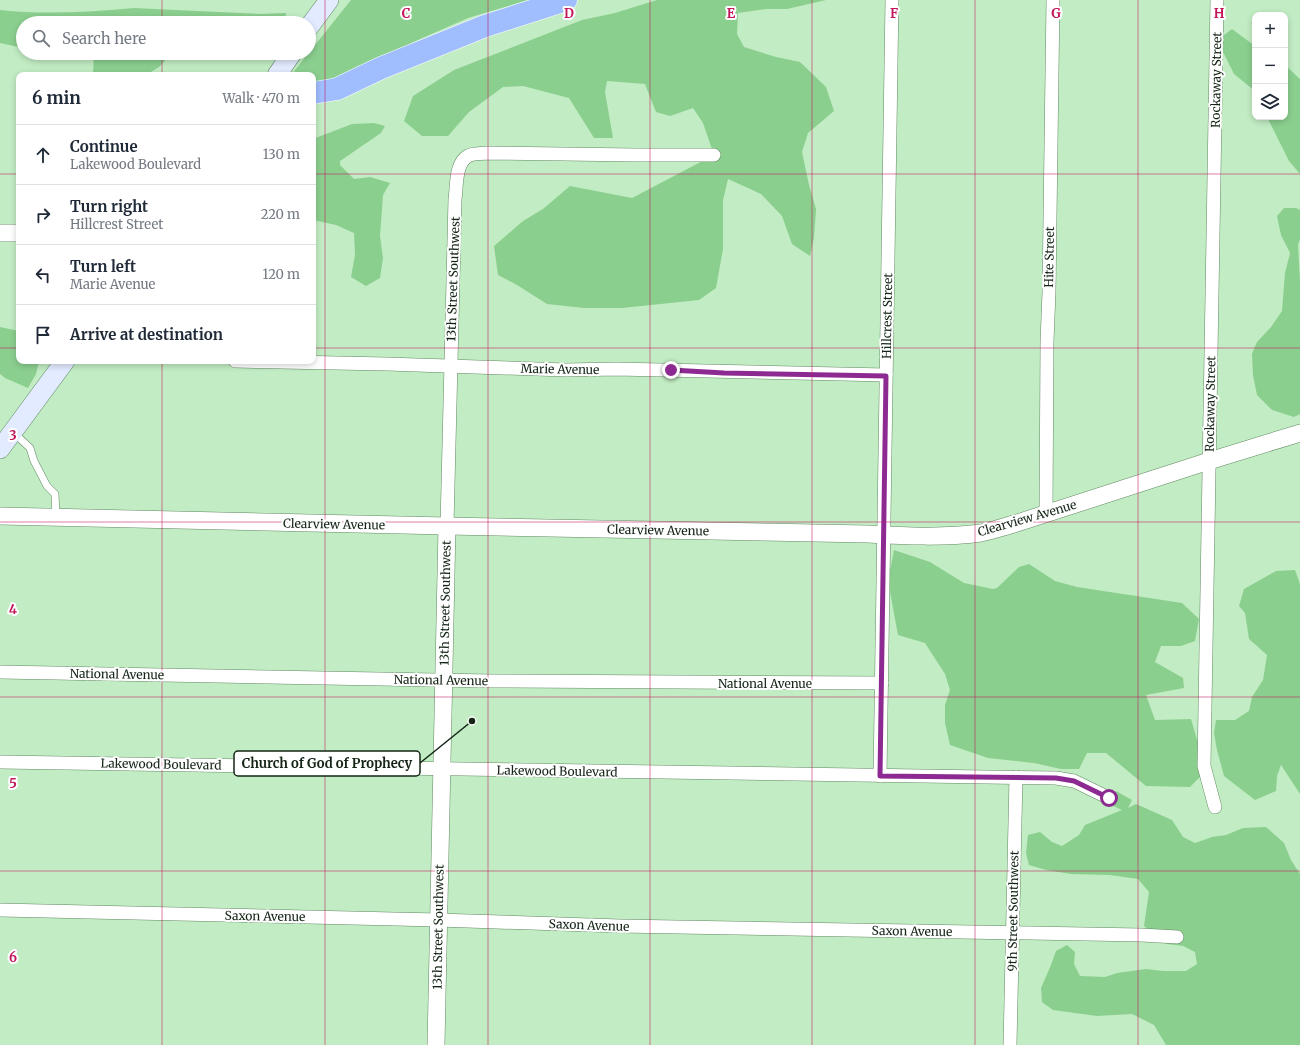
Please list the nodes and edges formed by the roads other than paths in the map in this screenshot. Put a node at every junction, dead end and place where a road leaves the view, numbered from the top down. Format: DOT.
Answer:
graph roads {
  1 [pos="329,0"];
  2 [pos="566,0"];
  3 [pos="892,0"];
  4 [pos="1053,0"];
  5 [pos="1217,0"];
  6 [pos="316,18"];
  7 [pos="287,60"];
  8 [pos="279,72"];
  9 [pos="316,92"];
  10 [pos="714,155"];
  11 [pos="0,233"];
  12 [pos="16,233"];
  13 [pos="316,363"];
  14 [pos="63,364"];
  15 [pos="450,366"];
  16 [pos="886,376"];
  17 [pos="1300,433"];
  18 [pos="7,438"];
  19 [pos="1208,461"];
  20 [pos="1046,514"];
  21 [pos="0,516"];
  22 [pos="56,517"];
  23 [pos="446,526"];
  24 [pos="884,535"];
  25 [pos="0,672"];
  26 [pos="444,680"];
  27 [pos="882,683"];
  28 [pos="0,762"];
  29 [pos="442,769"];
  30 [pos="880,776"];
  31 [pos="1016,777"];
  32 [pos="1109,798"];
  33 [pos="1215,807"];
  34 [pos="0,910"];
  35 [pos="438,920"];
  36 [pos="1012,932"];
  37 [pos="1177,937"];
  38 [pos="436,1045"];
  39 [pos="1010,1045"];
  1 -- 6 [label="main road"];
  2 -- 9 [label="highway"];
  3 -- 16 [label="street, Hillcrest Street"];
  4 -- 20 [label="street, Hite Street"];
  5 -- 19 [label="street, Rockaway Street"];
  7 -- 8 [label="main road"];
  10 -- 15 [label="street, 13th Street Southwest"];
  11 -- 12 [label="street"];
  13 -- 15 [label="street, Marie Avenue"];
  14 -- 18 [label="main road"];
  15 -- 16 [label="street, Marie Avenue"];
  15 -- 23 [label="street, 13th Street Southwest"];
  16 -- 24 [label="street, Hillcrest Street"];
  17 -- 19 [label="street, Clearview Avenue"];
  18 -- 22 [label="lane"];
  19 -- 20 [label="street, Clearview Avenue"];
  19 -- 33 [label="street, Rockaway Street"];
  20 -- 24 [label="street, Clearview Avenue"];
  21 -- 22 [label="street, Clearview Avenue"];
  22 -- 23 [label="street, Clearview Avenue"];
  23 -- 24 [label="street, Clearview Avenue"];
  23 -- 26 [label="street, 13th Street Southwest"];
  24 -- 27 [label="street, Hillcrest Street"];
  25 -- 26 [label="street, National Avenue"];
  26 -- 27 [label="street, National Avenue"];
  26 -- 29 [label="street, 13th Street Southwest"];
  27 -- 30 [label="street, Hillcrest Street"];
  28 -- 29 [label="street, Lakewood Boulevard"];
  29 -- 30 [label="street, Lakewood Boulevard"];
  29 -- 35 [label="street, 13th Street Southwest"];
  30 -- 31 [label="street, Lakewood Boulevard"];
  31 -- 32 [label="street, Lakewood Boulevard"];
  31 -- 36 [label="street, 9th Street Southwest"];
  34 -- 35 [label="street, Saxon Avenue"];
  35 -- 36 [label="street, Saxon Avenue"];
  35 -- 38 [label="street, 13th Street Southwest"];
  36 -- 37 [label="street, Saxon Avenue"];
  36 -- 39 [label="street, 9th Street Southwest"];
}
